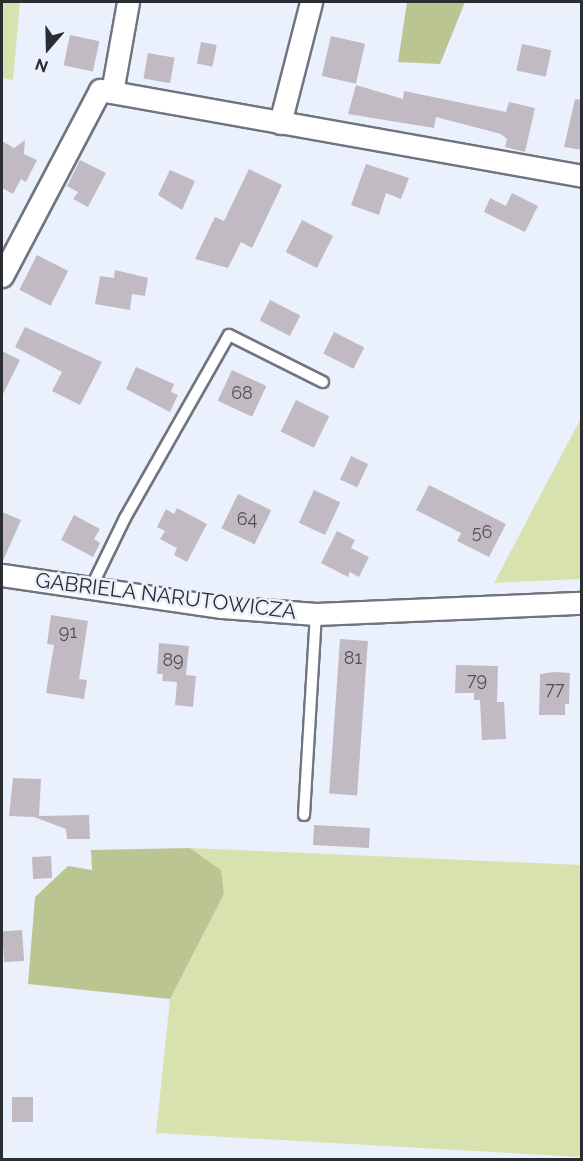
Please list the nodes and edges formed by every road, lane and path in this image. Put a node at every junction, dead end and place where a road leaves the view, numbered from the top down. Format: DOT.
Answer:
graph roads {
  1 [pos="128,2"];
  2 [pos="311,2"];
  3 [pos="112,93"];
  4 [pos="280,123"];
  5 [pos="582,176"];
  6 [pos="2,276"];
  7 [pos="323,382"];
  8 [pos="2,575"];
  9 [pos="91,588"];
  10 [pos="582,603"];
  11 [pos="316,614"];
  12 [pos="304,816"];
  1 -- 3 [label="street"];
  2 -- 4 [label="street"];
  3 -- 4 [label="street"];
  3 -- 6 [label="street"];
  4 -- 5 [label="street"];
  7 -- 9 [label="lane"];
  8 -- 9 [label="street, GABRIELA NARUTOWICZA"];
  9 -- 11 [label="street, GABRIELA NARUTOWICZA"];
  10 -- 11 [label="street, GABRIELA NARUTOWICZA"];
  11 -- 12 [label="lane"];
}
